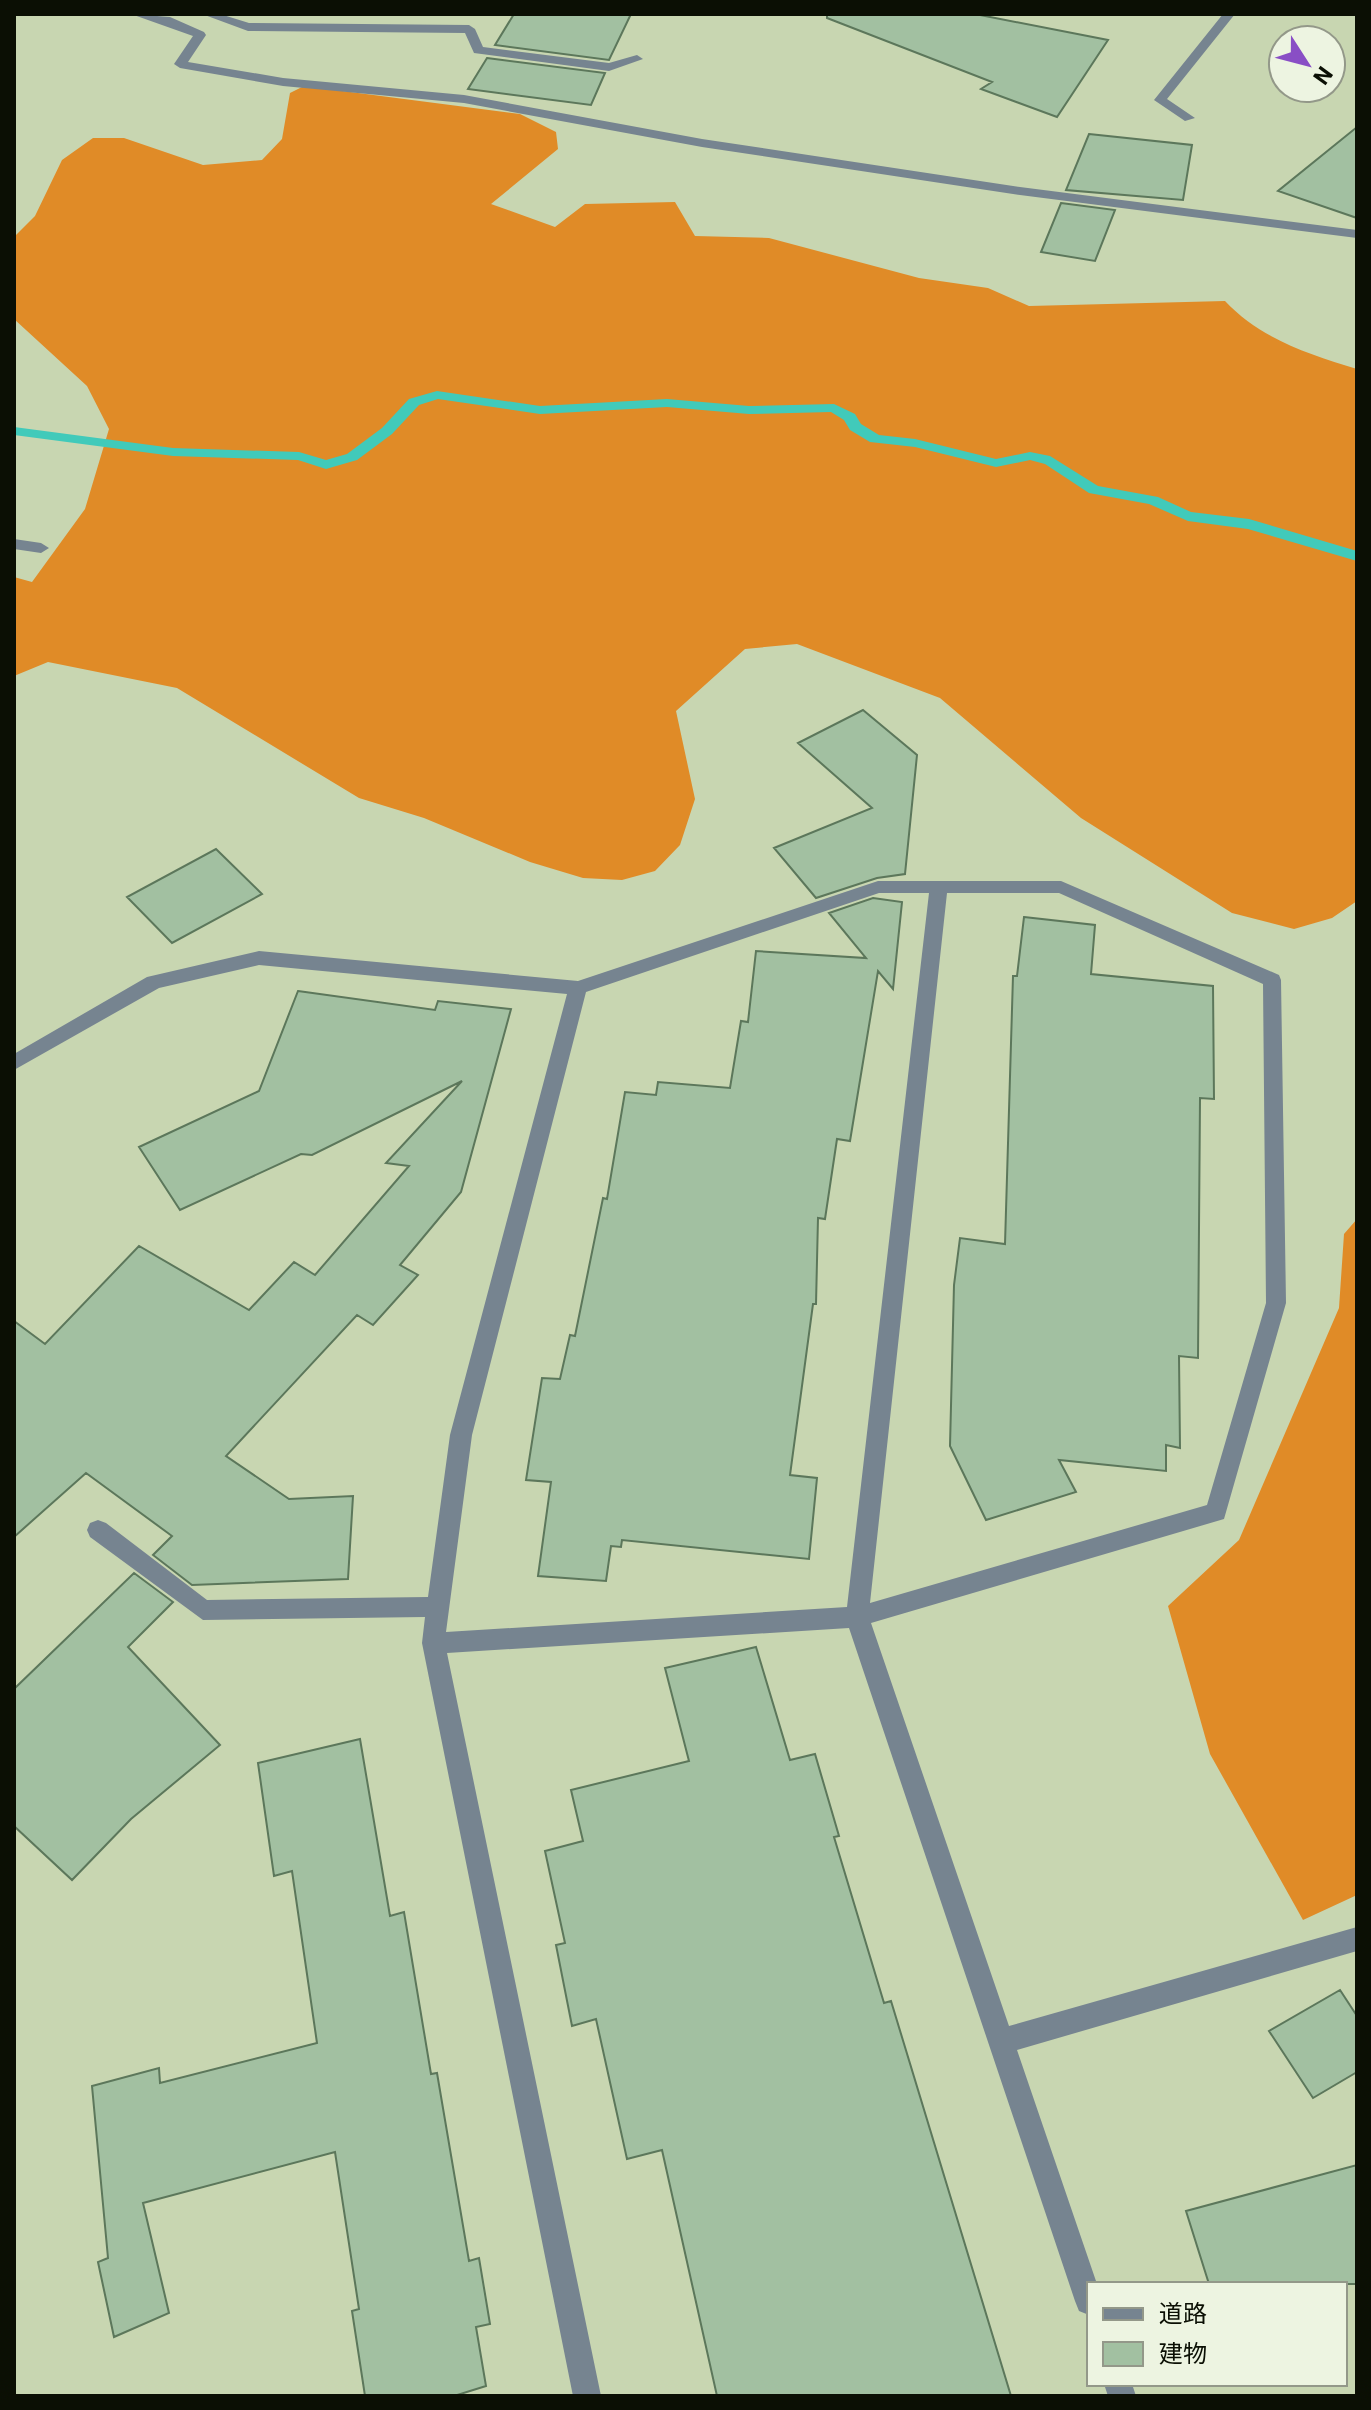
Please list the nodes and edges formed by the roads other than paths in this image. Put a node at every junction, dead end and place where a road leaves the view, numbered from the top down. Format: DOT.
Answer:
graph roads {
  1 [pos="137,14"];
  2 [pos="208,14"];
  3 [pos="1229,14"];
  4 [pos="637,59"];
  5 [pos="1189,118"];
  6 [pos="1357,234"];
  7 [pos="14,544"];
  8 [pos="41,548"];
  9 [pos="939,887"];
  10 [pos="578,988"];
  11 [pos="14,1063"];
  12 [pos="98,1530"];
  13 [pos="438,1607"];
  14 [pos="857,1617"];
  15 [pos="433,1643"];
  16 [pos="1357,1939"];
  17 [pos="999,2042"];
  18 [pos="1087,2295"];
  19 [pos="587,2396"];
  1 -- 6 [label="street"];
  2 -- 4 [label="street"];
  3 -- 5 [label="street"];
  7 -- 8 [label="street"];
  9 -- 10 [label="street"];
  9 -- 14 [label="street"];
  9 -- 14 [label="street"];
  10 -- 11 [label="street"];
  10 -- 13 [label="street"];
  12 -- 13 [label="street"];
  13 -- 15 [label="street"];
  14 -- 15 [label="street"];
  14 -- 17 [label="street"];
  15 -- 19 [label="street"];
  16 -- 17 [label="street"];
  17 -- 18 [label="street"];
}
